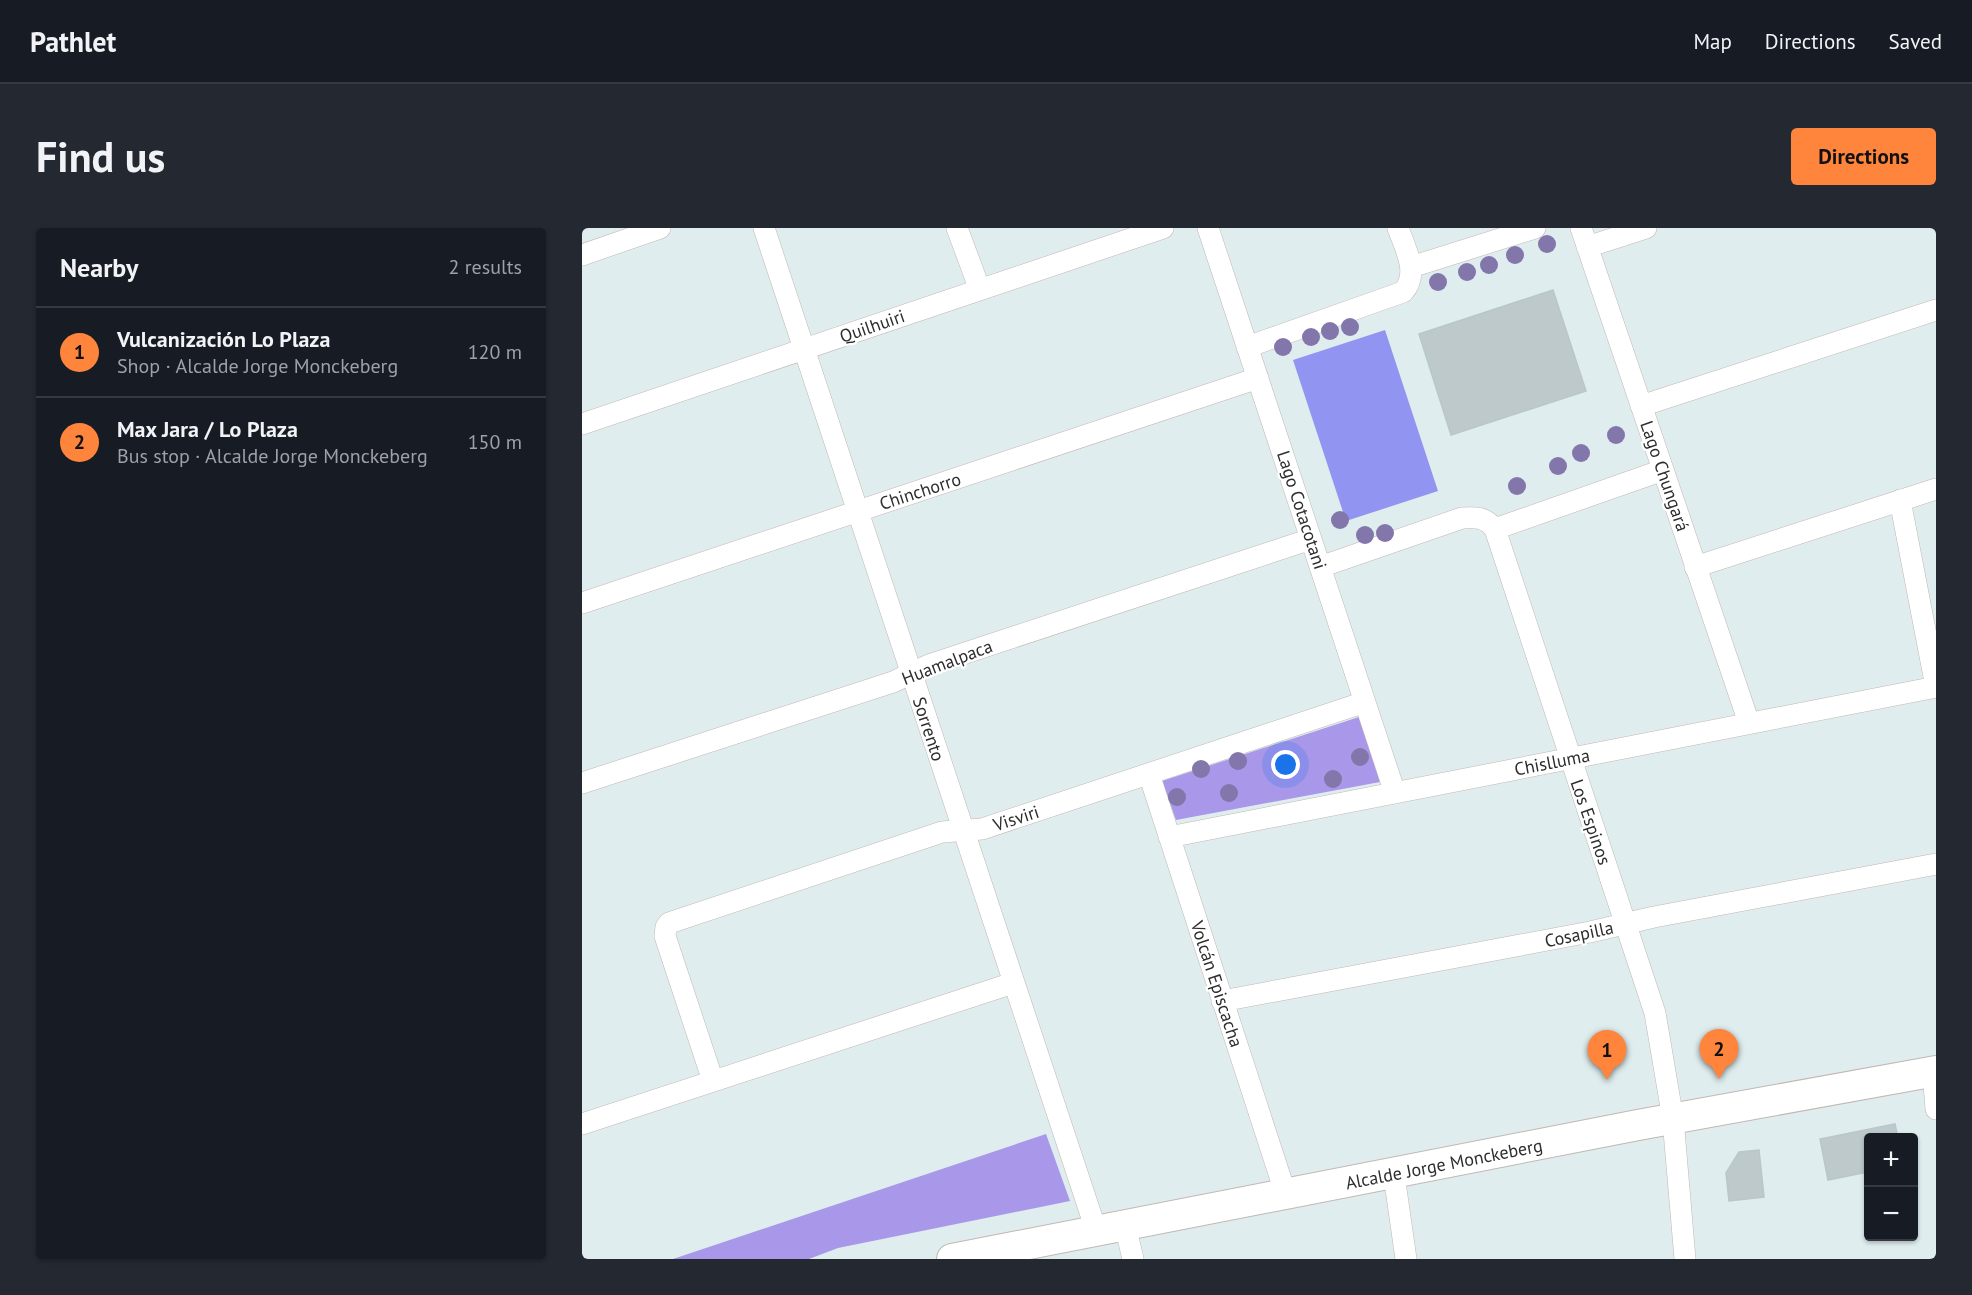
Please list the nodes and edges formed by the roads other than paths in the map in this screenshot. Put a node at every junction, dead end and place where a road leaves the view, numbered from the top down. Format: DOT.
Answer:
graph roads {
  1 [pos="660,228"];
  2 [pos="764,228"];
  3 [pos="957,228"];
  4 [pos="1163,228"];
  5 [pos="1208,228"];
  6 [pos="1398,228"];
  7 [pos="1535,228"];
  8 [pos="1646,228"];
  9 [pos="1584,238"];
  10 [pos="582,255"];
  11 [pos="1411,267"];
  12 [pos="980,290"];
  13 [pos="1936,310"];
  14 [pos="1247,347"];
  15 [pos="804,349"];
  16 [pos="1258,378"];
  17 [pos="1641,406"];
  18 [pos="582,424"];
  19 [pos="1663,470"];
  20 [pos="1936,489"];
  21 [pos="1900,500"];
  22 [pos="857,512"];
  23 [pos="1495,529"];
  24 [pos="1311,539"];
  25 [pos="1320,567"];
  26 [pos="1695,567"];
  27 [pos="582,603"];
  28 [pos="911,674"];
  29 [pos="1936,687"];
  30 [pos="1365,702"];
  31 [pos="1749,723"];
  32 [pos="1570,758"];
  33 [pos="1149,774"];
  34 [pos="582,783"];
  35 [pos="1395,793"];
  36 [pos="963,830"];
  37 [pos="1169,837"];
  38 [pos="1936,864"];
  39 [pos="1626,924"];
  40 [pos="1013,983"];
  41 [pos="1222,1001"];
  42 [pos="1934,1071"];
  43 [pos="713,1081"];
  44 [pos="1936,1109"];
  45 [pos="1673,1119"];
  46 [pos="582,1124"];
  47 [pos="1394,1174"];
  48 [pos="1286,1195"];
  49 [pos="1125,1225"];
  50 [pos="1096,1230"];
  51 [pos="952,1259"];
  52 [pos="1133,1259"];
  53 [pos="1406,1259"];
  54 [pos="1685,1259"];
  1 -- 10 [label="street"];
  2 -- 15 [label="street, Sorrento"];
  3 -- 12 [label="street"];
  4 -- 12 [label="street, Quilhuiri"];
  5 -- 14 [label="street, Lago Cotacotani"];
  6 -- 11 [label="street"];
  7 -- 11 [label="street"];
  8 -- 9 [label="street"];
  9 -- 17 [label="street, Lago Chungará"];
  11 -- 14 [label="street"];
  12 -- 15 [label="street, Quilhuiri"];
  13 -- 17 [label="street"];
  14 -- 16 [label="street, Lago Cotacotani"];
  15 -- 18 [label="street, Quilhuiri"];
  15 -- 22 [label="street, Sorrento"];
  16 -- 22 [label="street, Chinchorro"];
  16 -- 24 [label="street, Lago Cotacotani"];
  17 -- 19 [label="street, Lago Chungará"];
  19 -- 23 [label="street"];
  19 -- 26 [label="street, Lago Chungará"];
  20 -- 21 [label="street"];
  21 -- 26 [label="street"];
  21 -- 29 [label="street"];
  22 -- 27 [label="street, Chinchorro"];
  22 -- 28 [label="street, Sorrento"];
  23 -- 25 [label="street"];
  23 -- 32 [label="street, Los Espinos"];
  24 -- 25 [label="street, Lago Cotacotani"];
  24 -- 28 [label="street, Huamalpaca"];
  25 -- 30 [label="street, Lago Cotacotani"];
  26 -- 31 [label="street, Lago Chungará"];
  28 -- 34 [label="street, Huamalpaca"];
  28 -- 36 [label="street, Sorrento"];
  29 -- 31 [label="street, Chislluma"];
  30 -- 33 [label="street, Visviri"];
  30 -- 35 [label="street, Lago Cotacotani"];
  31 -- 32 [label="street, Chislluma"];
  32 -- 35 [label="street, Chislluma"];
  32 -- 39 [label="street, Los Espinos"];
  33 -- 36 [label="street, Visviri"];
  33 -- 37 [label="street, Volcán Episcacha"];
  35 -- 37 [label="street, Chislluma"];
  36 -- 40 [label="street, Sorrento"];
  36 -- 43 [label="street, Visviri"];
  37 -- 41 [label="street, Volcán Episcacha"];
  38 -- 39 [label="street, Cosapilla"];
  39 -- 41 [label="street, Cosapilla"];
  39 -- 45 [label="street, Los Espinos"];
  40 -- 43 [label="street"];
  40 -- 50 [label="street, Sorrento"];
  41 -- 48 [label="street, Volcán Episcacha"];
  42 -- 44 [label="street"];
  42 -- 45 [label="main road, Alcalde Jorge Monckeberg"];
  43 -- 46 [label="street"];
  45 -- 47 [label="main road, Alcalde Jorge Monckeberg"];
  45 -- 54 [label="street, Los Espinos"];
  47 -- 48 [label="main road, Alcalde Jorge Monckeberg"];
  47 -- 53 [label="street"];
  48 -- 49 [label="main road, Alcalde Jorge Monckeberg"];
  49 -- 50 [label="main road, Alcalde Jorge Monckeberg"];
  49 -- 52 [label="street"];
  50 -- 51 [label="main road, Alcalde Jorge Monckeberg"];
}
